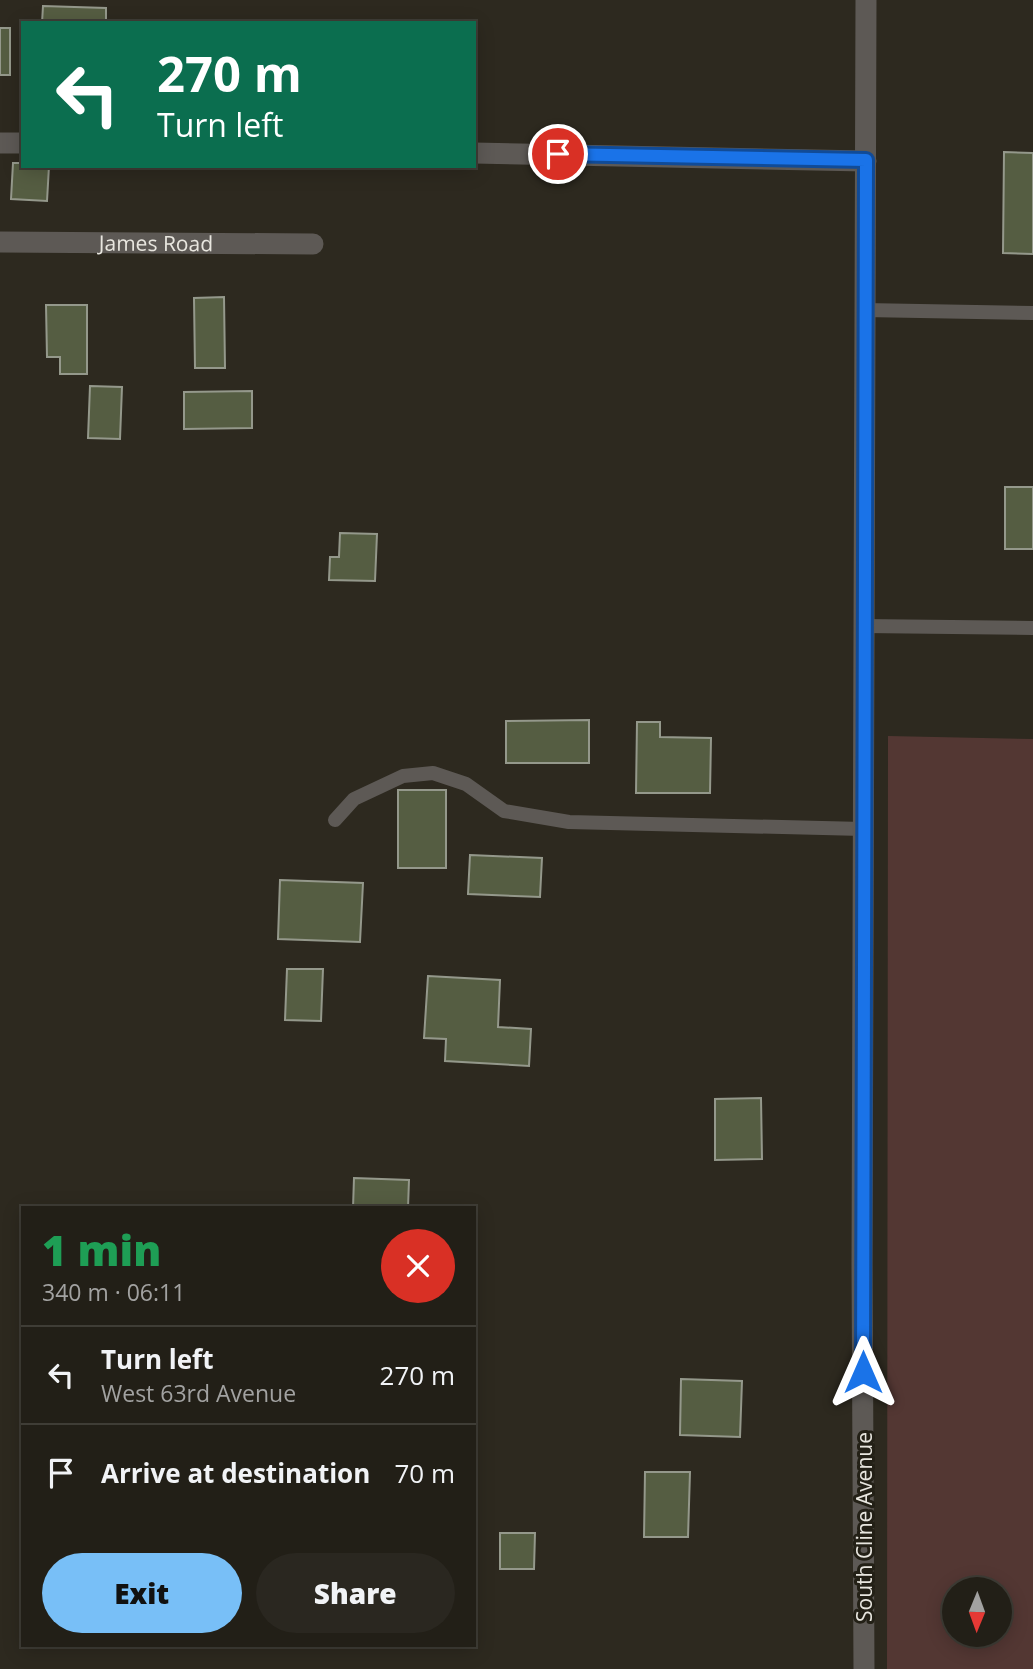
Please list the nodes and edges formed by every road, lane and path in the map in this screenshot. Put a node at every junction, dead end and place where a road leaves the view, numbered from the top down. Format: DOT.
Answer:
graph roads {
  1 [pos="866,0"];
  2 [pos="0,143"];
  3 [pos="21,143"];
  4 [pos="476,153"];
  5 [pos="866,160"];
  6 [pos="0,242"];
  7 [pos="313,244"];
  8 [pos="864,310"];
  9 [pos="1033,313"];
  10 [pos="863,626"];
  11 [pos="1033,628"];
  12 [pos="335,820"];
  13 [pos="863,829"];
  14 [pos="864,1669"];
  1 -- 5 [label="street, South Cline Avenue"];
  2 -- 3 [label="street"];
  4 -- 5 [label="street"];
  5 -- 8 [label="street, South Cline Avenue"];
  6 -- 7 [label="street, James Road"];
  8 -- 9 [label="lane"];
  8 -- 10 [label="street, South Cline Avenue"];
  10 -- 11 [label="lane"];
  10 -- 13 [label="street, South Cline Avenue"];
  12 -- 13 [label="lane"];
  13 -- 14 [label="street, South Cline Avenue"];
}
